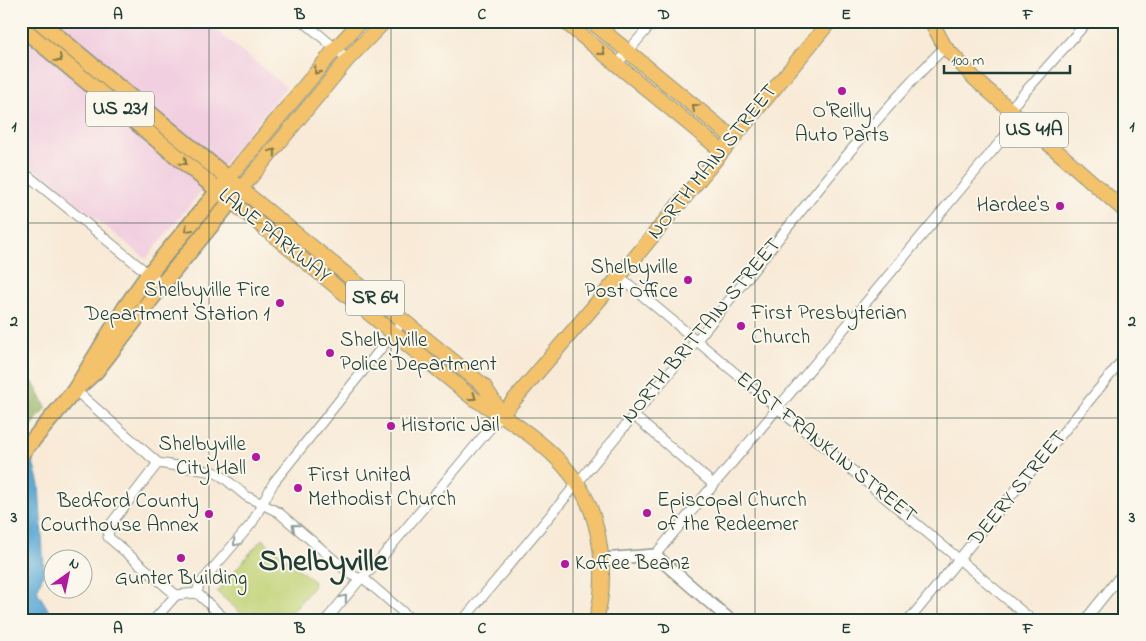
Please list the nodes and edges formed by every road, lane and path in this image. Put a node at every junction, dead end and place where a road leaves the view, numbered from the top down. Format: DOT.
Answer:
graph roads {
  1 [pos="39,21"];
  2 [pos="303,21"];
  3 [pos="361,21"];
  4 [pos="385,21"];
  5 [pos="564,21"];
  6 [pos="591,21"];
  7 [pos="654,21"];
  8 [pos="830,21"];
  9 [pos="931,21"];
  10 [pos="1088,21"];
  11 [pos="21,27"];
  12 [pos="945,47"];
  13 [pos="336,48"];
  14 [pos="629,52"];
  15 [pos="348,59"];
  16 [pos="618,64"];
  17 [pos="1014,114"];
  18 [pos="733,138"];
  19 [pos="722,151"];
  20 [pos="21,170"];
  21 [pos="229,178"];
  22 [pos="242,189"];
  23 [pos="219,191"];
  24 [pos="231,201"];
  25 [pos="1125,211"];
  26 [pos="318,252"];
  27 [pos="308,264"];
  28 [pos="148,275"];
  29 [pos="620,277"];
  30 [pos="162,285"];
  31 [pos="403,320"];
  32 [pos="393,333"];
  33 [pos="696,342"];
  34 [pos="1125,357"];
  35 [pos="75,390"];
  36 [pos="778,408"];
  37 [pos="502,414"];
  38 [pos="633,415"];
  39 [pos="21,454"];
  40 [pos="158,463"];
  41 [pos="578,483"];
  42 [pos="713,484"];
  43 [pos="262,502"];
  44 [pos="655,555"];
  45 [pos="961,558"];
  46 [pos="602,559"];
  47 [pos="1125,570"];
  48 [pos="361,578"];
  49 [pos="197,593"];
  50 [pos="176,595"];
  51 [pos="154,620"];
  52 [pos="226,620"];
  53 [pos="326,620"];
  54 [pos="412,620"];
  55 [pos="464,620"];
  56 [pos="596,620"];
  57 [pos="730,620"];
  58 [pos="909,620"];
  59 [pos="1032,620"];
  60 [pos="1085,620"];
  1 -- 21 [label="highway, LANE PARKWAY / US 231"];
  2 -- 13 [label="street"];
  3 -- 13 [label="main road"];
  4 -- 15 [label="main road"];
  5 -- 16 [label="main road, one-way"];
  6 -- 14 [label="main road"];
  7 -- 14 [label="street"];
  8 -- 18 [label="main road, NORTH MAIN STREET"];
  9 -- 12 [label="main road, US 41A"];
  10 -- 17 [label="street"];
  11 -- 23 [label="highway, LANE PARKWAY / US 231, one-way"];
  12 -- 17 [label="main road, US 41A"];
  12 -- 33 [label="street, NORTH BRITTAIN STREET"];
  13 -- 15 [label="street"];
  13 -- 21 [label="main road, one-way"];
  14 -- 16 [label="street"];
  18 -- 14 [label="main road, one-way"];
  22 -- 15 [label="main road, one-way"];
  16 -- 19 [label="main road"];
  17 -- 25 [label="main road, US 41A"];
  17 -- 36 [label="street"];
  18 -- 19 [label="main road, NORTH MAIN STREET"];
  19 -- 29 [label="main road, NORTH MAIN STREET"];
  20 -- 28 [label="street"];
  21 -- 22 [label="highway, LANE PARKWAY / US 231"];
  21 -- 23 [label="highway"];
  22 -- 24 [label="highway"];
  22 -- 26 [label="main road, LANE PARKWAY / SR 64"];
  23 -- 24 [label="highway, LANE PARKWAY"];
  23 -- 28 [label="highway, one-way"];
  24 -- 27 [label="main road, LANE PARKWAY / SR 64"];
  24 -- 30 [label="highway"];
  26 -- 27 [label="street"];
  26 -- 31 [label="main road, LANE PARKWAY / SR 64"];
  27 -- 32 [label="main road, LANE PARKWAY / SR 64"];
  28 -- 30 [label="street"];
  28 -- 35 [label="highway"];
  29 -- 33 [label="street, EAST FRANKLIN STREET"];
  29 -- 37 [label="main road, NORTH MAIN STREET"];
  30 -- 35 [label="highway"];
  31 -- 32 [label="street"];
  31 -- 37 [label="main road, LANE PARKWAY / SR 64"];
  32 -- 37 [label="main road, LANE PARKWAY / SR 64, one-way"];
  32 -- 43 [label="street"];
  33 -- 36 [label="street, EAST FRANKLIN STREET"];
  33 -- 38 [label="street, NORTH BRITTAIN STREET"];
  34 -- 45 [label="street, DEERY STREET"];
  35 -- 39 [label="highway"];
  35 -- 40 [label="street"];
  36 -- 42 [label="street"];
  36 -- 45 [label="street, EAST FRANKLIN STREET"];
  37 -- 41 [label="main road, SR 64"];
  37 -- 48 [label="street, NORTH MAIN STREET"];
  38 -- 41 [label="street, NORTH BRITTAIN STREET"];
  38 -- 42 [label="street"];
  40 -- 43 [label="street"];
  40 -- 50 [label="street"];
  41 -- 46 [label="main road, SR 64"];
  41 -- 55 [label="street, NORTH BRITTAIN STREET"];
  42 -- 44 [label="street"];
  48 -- 43 [label="street, one-way"];
  43 -- 49 [label="street, one-way"];
  44 -- 46 [label="street"];
  44 -- 57 [label="street"];
  45 -- 58 [label="street, DEERY STREET"];
  45 -- 59 [label="street, EAST FRANKLIN STREET"];
  46 -- 56 [label="main road, SR 64"];
  47 -- 60 [label="street"];
  53 -- 48 [label="street, NORTH MAIN STREET, one-way"];
  48 -- 54 [label="street"];
  49 -- 50 [label="street"];
  49 -- 52 [label="street"];
  50 -- 51 [label="street"];
}
